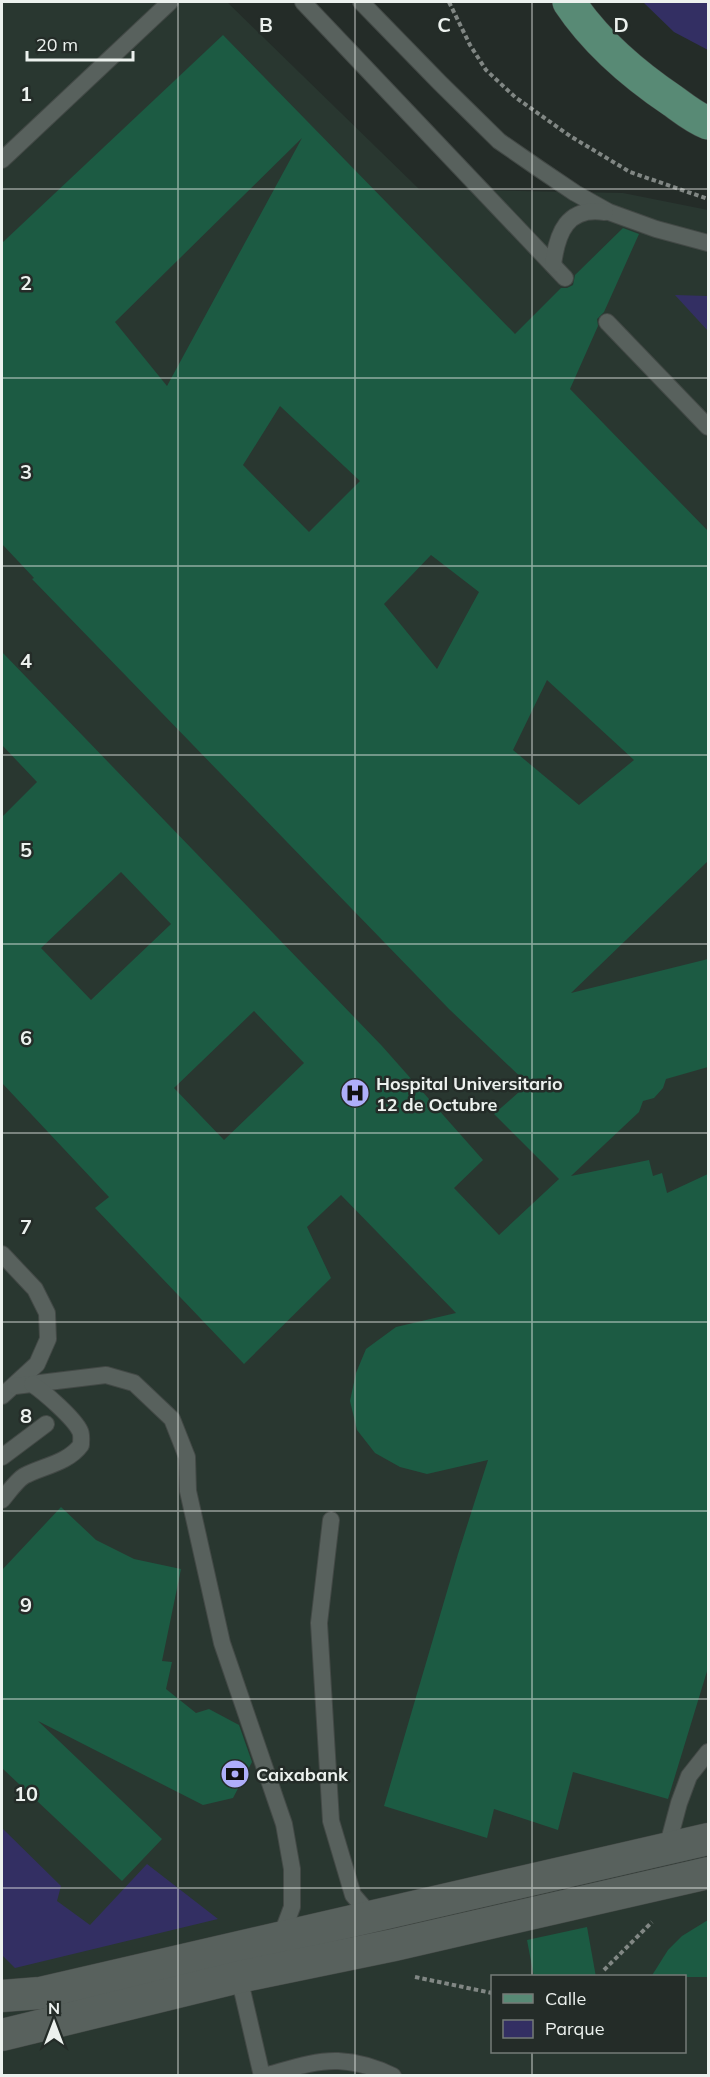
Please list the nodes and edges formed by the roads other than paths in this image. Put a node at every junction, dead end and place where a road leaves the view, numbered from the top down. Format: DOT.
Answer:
graph roads {
  1 [pos="170,2"];
  2 [pos="303,2"];
  3 [pos="361,2"];
  4 [pos="568,2"];
  5 [pos="708,123"];
  6 [pos="2,160"];
  7 [pos="609,212"];
  8 [pos="708,243"];
  9 [pos="554,265"];
  10 [pos="565,278"];
  11 [pos="607,322"];
  12 [pos="708,427"];
  13 [pos="2,1254"];
  14 [pos="32,1384"];
  15 [pos="15,1386"];
  16 [pos="2,1396"];
  17 [pos="45,1424"];
  18 [pos="2,1457"];
  19 [pos="2,1500"];
  20 [pos="331,1520"];
  21 [pos="708,1752"];
  22 [pos="708,1839"];
  23 [pos="667,1848"];
  24 [pos="708,1874"];
  25 [pos="372,1917"];
  26 [pos="280,1939"];
  27 [pos="239,1977"];
  28 [pos="2,1996"];
  29 [pos="2,2035"];
  30 [pos="263,2076"];
  31 [pos="393,2076"];
  1 -- 6 [label="lane"];
  2 -- 9 [label="lane"];
  3 -- 7 [label="lane"];
  4 -- 5 [label="main road"];
  7 -- 8 [label="lane"];
  7 -- 9 [label="lane"];
  9 -- 10 [label="lane"];
  11 -- 12 [label="lane"];
  13 -- 15 [label="lane"];
  14 -- 15 [label="lane"];
  14 -- 19 [label="lane"];
  14 -- 26 [label="lane"];
  15 -- 16 [label="lane"];
  17 -- 18 [label="lane"];
  20 -- 25 [label="lane"];
  21 -- 23 [label="lane"];
  22 -- 23 [label="street"];
  23 -- 25 [label="street"];
  24 -- 27 [label="street"];
  25 -- 26 [label="street"];
  26 -- 28 [label="street"];
  27 -- 29 [label="street"];
  27 -- 30 [label="lane"];
  30 -- 31 [label="lane"];
}
